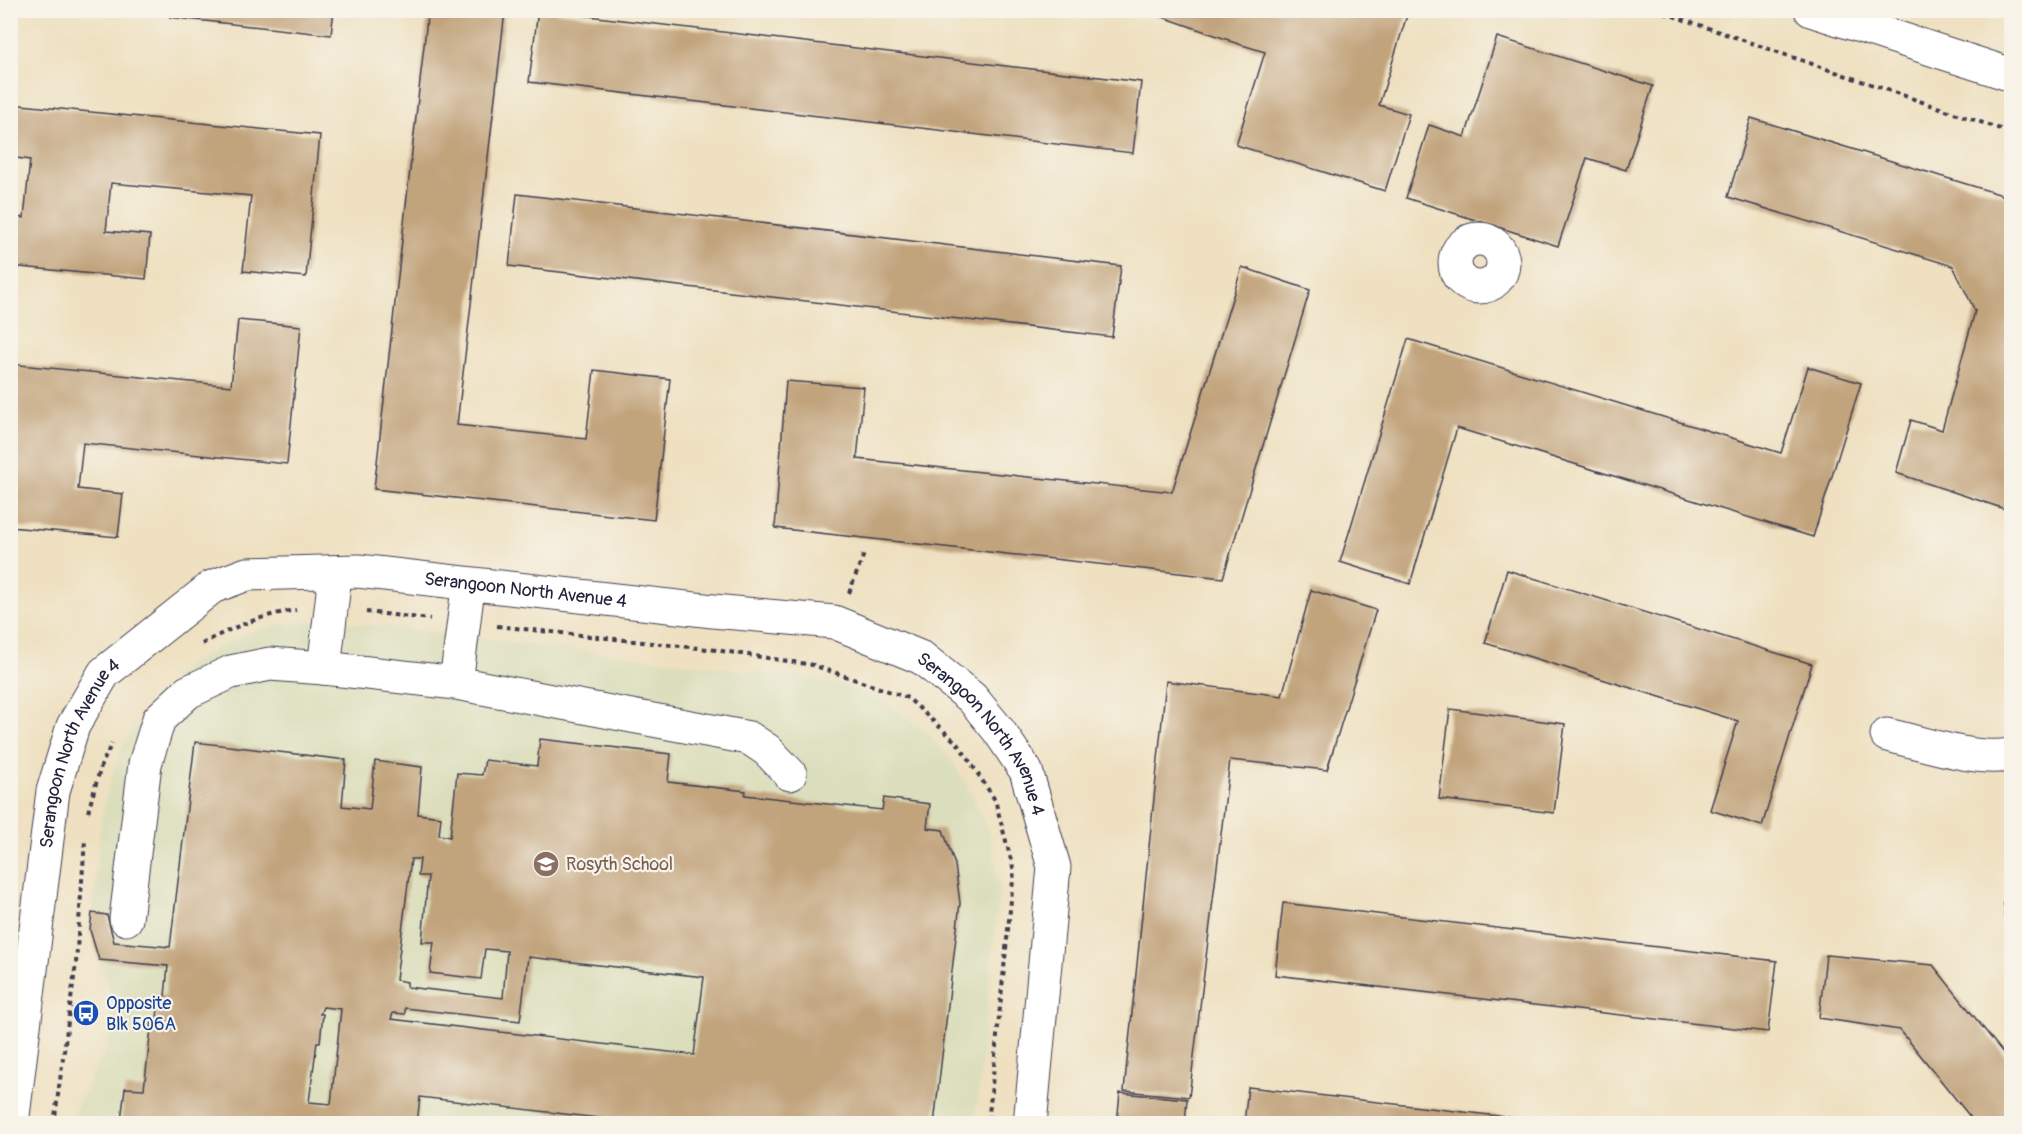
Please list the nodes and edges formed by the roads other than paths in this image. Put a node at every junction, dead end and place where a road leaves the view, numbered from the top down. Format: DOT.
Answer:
graph roads {
  1 [pos="1811,10"];
  2 [pos="2006,75"];
  3 [pos="332,596"];
  4 [pos="465,610"];
  5 [pos="324,668"];
  6 [pos="456,683"];
  7 [pos="1887,735"];
  8 [pos="2012,754"];
  9 [pos="790,774"];
  10 [pos="126,918"];
  11 [pos="39,948"];
  12 [pos="12,1124"];
  13 [pos="25,1124"];
  14 [pos="1014,1124"];
  15 [pos="1030,1124"];
  1 -- 2 [label="main road"];
  3 -- 4 [label="main road, Serangoon North Avenue 4"];
  3 -- 5 [label="main road"];
  3 -- 11 [label="main road, Serangoon North Avenue 4"];
  4 -- 6 [label="main road"];
  4 -- 14 [label="main road, Serangoon North Avenue 4"];
  5 -- 6 [label="main road"];
  5 -- 10 [label="main road"];
  6 -- 9 [label="main road"];
  7 -- 8 [label="main road"];
  11 -- 12 [label="main road, Serangoon North Avenue 4"];
  11 -- 13 [label="main road, Serangoon North Avenue 4"];
  11 -- 15 [label="main road, Serangoon North Avenue 4"];
}
